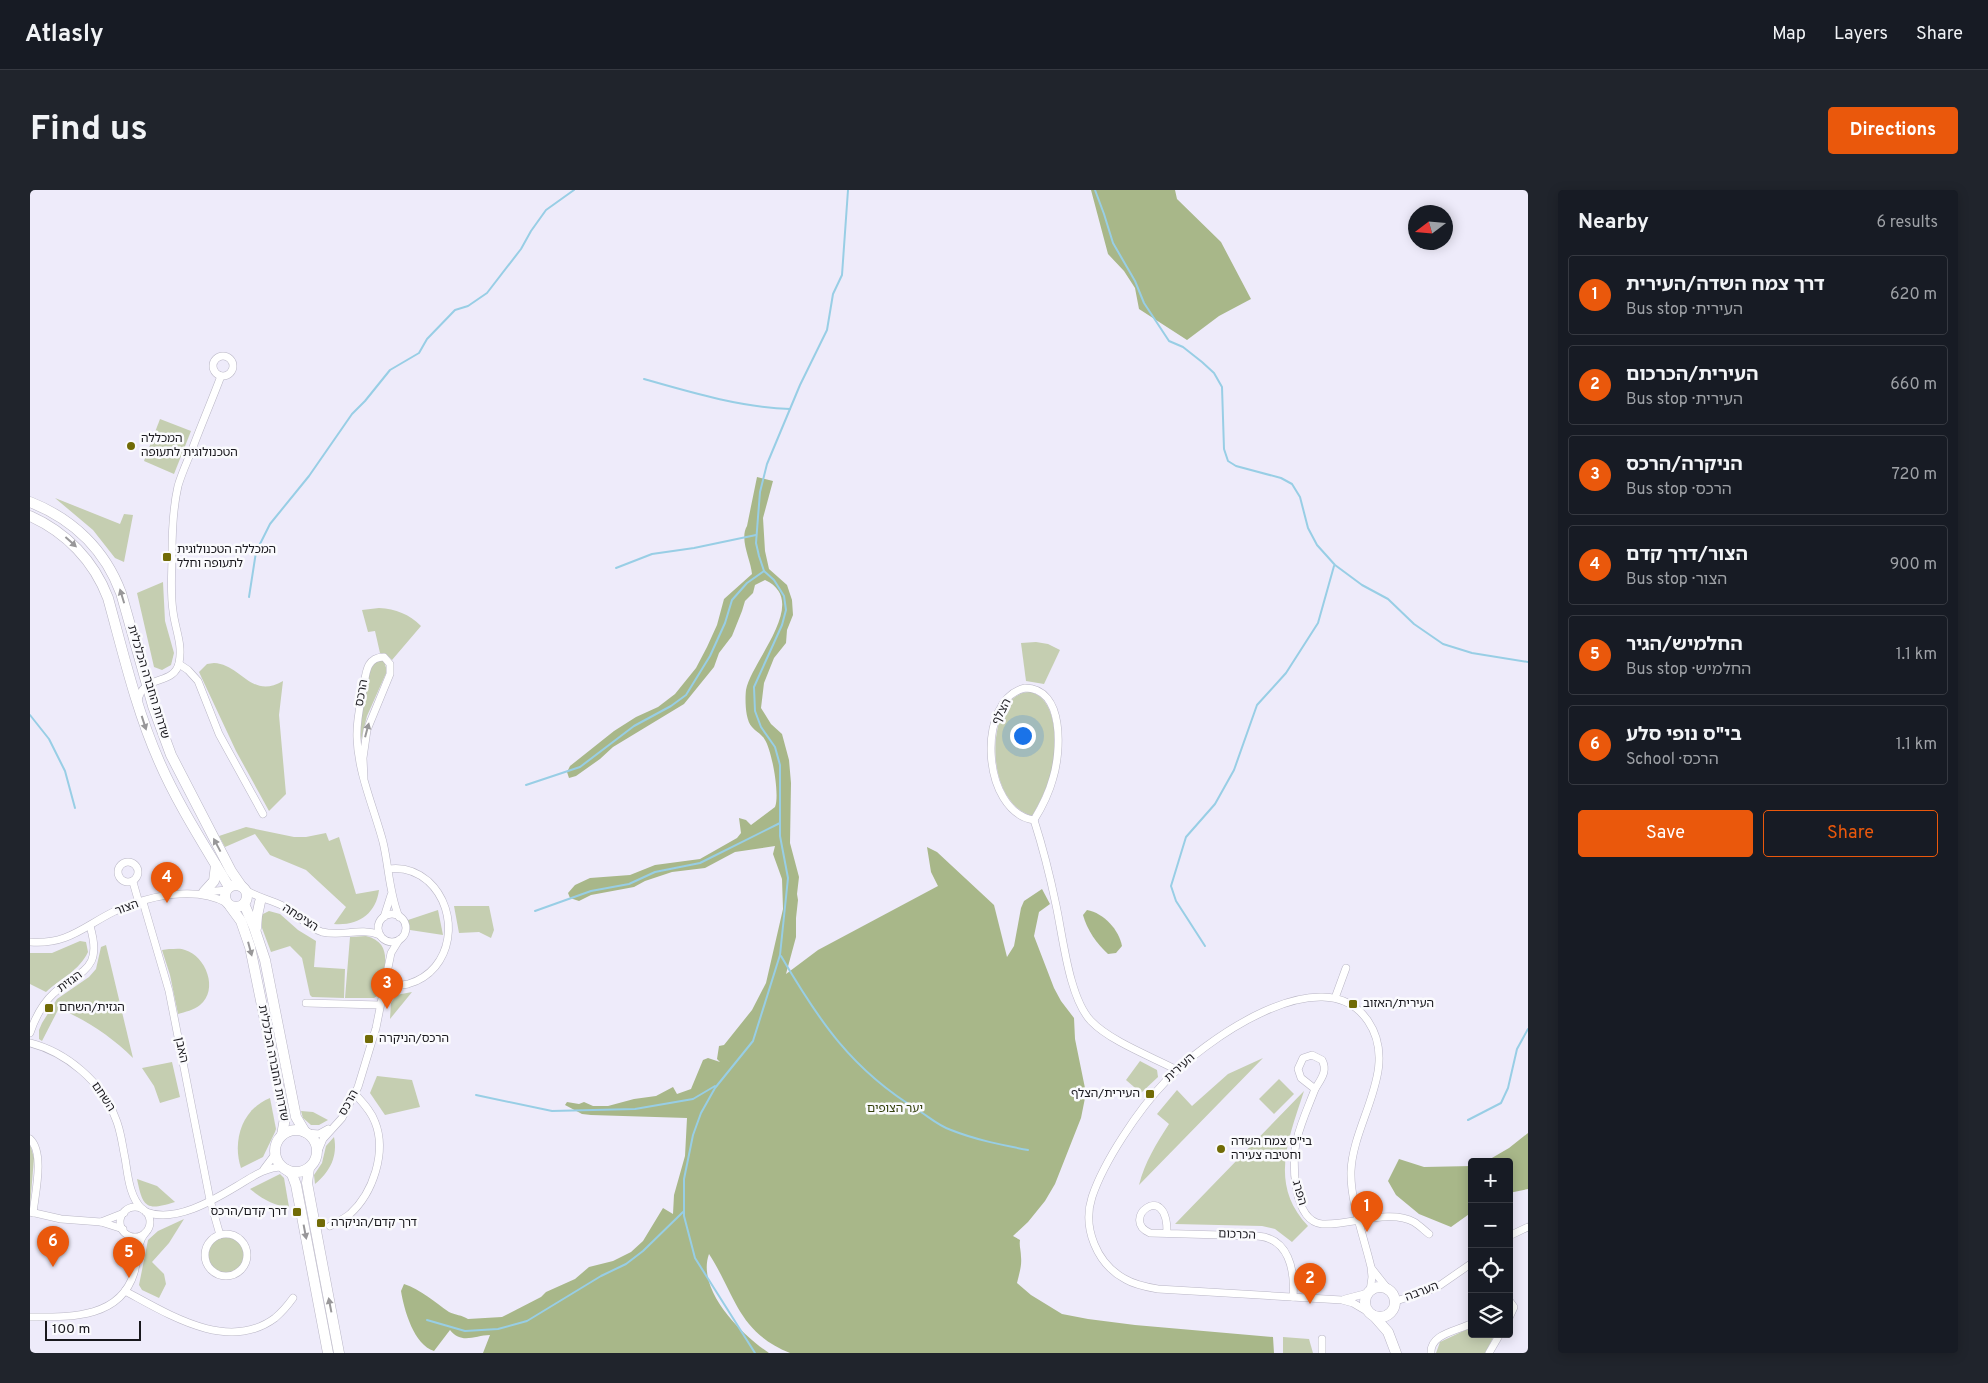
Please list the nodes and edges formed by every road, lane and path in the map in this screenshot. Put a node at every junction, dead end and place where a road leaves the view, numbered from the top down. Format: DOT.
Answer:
graph roads {
  1 [pos="221,376"];
  2 [pos="30,502"];
  3 [pos="30,516"];
  4 [pos="141,664"];
  5 [pos="179,664"];
  6 [pos="164,678"];
  7 [pos="147,685"];
  8 [pos="152,702"];
  9 [pos="138,704"];
  10 [pos="364,779"];
  11 [pos="263,814"];
  12 [pos="1034,820"];
  13 [pos="215,862"];
  14 [pos="389,870"];
  15 [pos="133,882"];
  16 [pos="243,888"];
  17 [pos="228,889"];
  18 [pos="391,889"];
  19 [pos="200,893"];
  20 [pos="271,901"];
  21 [pos="260,902"];
  22 [pos="141,903"];
  23 [pos="245,903"];
  24 [pos="229,904"];
  25 [pos="399,917"];
  26 [pos="382,919"];
  27 [pos="90,926"];
  28 [pos="256,931"];
  29 [pos="359,931"];
  30 [pos="382,937"];
  31 [pos="399,940"];
  32 [pos="30,942"];
  33 [pos="389,965"];
  34 [pos="1346,968"];
  35 [pos="384,985"];
  36 [pos="1335,998"];
  37 [pos="306,1003"];
  38 [pos="380,1005"];
  39 [pos="30,1033"];
  40 [pos="30,1043"];
  41 [pos="1177,1070"];
  42 [pos="1316,1089"];
  43 [pos="355,1094"];
  44 [pos="337,1123"];
  45 [pos="306,1132"];
  46 [pos="282,1136"];
  47 [pos="30,1139"];
  48 [pos="276,1154"];
  49 [pos="316,1156"];
  50 [pos="285,1168"];
  51 [pos="309,1168"];
  52 [pos="262,1171"];
  53 [pos="130,1185"];
  54 [pos="210,1200"];
  55 [pos="144,1210"];
  56 [pos="125,1212"];
  57 [pos="32,1213"];
  58 [pos="174,1214"];
  59 [pos="1360,1220"];
  60 [pos="101,1222"];
  61 [pos="330,1226"];
  62 [pos="1528,1227"];
  63 [pos="146,1231"];
  64 [pos="125,1232"];
  65 [pos="1167,1232"];
  66 [pos="1429,1234"];
  67 [pos="1513,1234"];
  68 [pos="220,1235"];
  69 [pos="137,1260"];
  70 [pos="1468,1266"];
  71 [pos="1371,1267"];
  72 [pos="1387,1288"];
  73 [pos="125,1291"];
  74 [pos="1369,1292"];
  75 [pos="1293,1296"];
  76 [pos="293,1298"];
  77 [pos="1342,1300"];
  78 [pos="1396,1301"];
  79 [pos="1392,1312"];
  80 [pos="1372,1315"];
  81 [pos="30,1317"];
  82 [pos="1468,1325"];
  83 [pos="1391,1338"];
  84 [pos="1498,1338"];
  85 [pos="1322,1339"];
  86 [pos="328,1353"];
  87 [pos="340,1353"];
  88 [pos="1322,1353"];
  89 [pos="1396,1353"];
  90 [pos="1431,1353"];
  91 [pos="1489,1353"];
  1 -- 5 [label="street"];
  4 -- 2 [label="main road, שדרות החברה הכלכלית, one-way"];
  3 -- 9 [label="main road, שדרות החברה הכלכלית, one-way"];
  4 -- 6 [label="street"];
  4 -- 7 [label="main road, שדרות החברה הכלכלית"];
  5 -- 6 [label="street"];
  5 -- 11 [label="street"];
  6 -- 7 [label="street"];
  6 -- 8 [label="street"];
  7 -- 8 [label="main road, שדרות החברה הכלכלית"];
  7 -- 9 [label="street"];
  16 -- 8 [label="main road, שדרות החברה הכלכלית, one-way"];
  9 -- 13 [label="main road, שדרות החברה הכלכלית, one-way"];
  10 -- 10 [label="street, הרכס, one-way"];
  10 -- 14 [label="street, הרכס"];
  12 -- 12 [label="street, הצלף"];
  12 -- 41 [label="street"];
  13 -- 17 [label="main road, שדרות החברה הכלכלית"];
  13 -- 19 [label="main road"];
  14 -- 18 [label="street, הרכס"];
  14 -- 35 [label="street"];
  15 -- 22 [label="street, האבן"];
  16 -- 17 [label="main road"];
  16 -- 20 [label="street, הציפחה"];
  16 -- 23 [label="main road"];
  17 -- 19 [label="street, הצור"];
  17 -- 24 [label="main road"];
  18 -- 25 [label="street, הרכס"];
  18 -- 26 [label="street, הרכס"];
  19 -- 22 [label="street, הצור"];
  19 -- 24 [label="street, הצור"];
  20 -- 21 [label="street, הציפחה"];
  20 -- 29 [label="street, הציפחה"];
  21 -- 23 [label="street, הציפחה"];
  21 -- 28 [label="main road"];
  22 -- 27 [label="street, הצור"];
  22 -- 54 [label="street, האבן"];
  23 -- 24 [label="main road"];
  23 -- 28 [label="main road, שדרות החברה הכלכלית"];
  24 -- 46 [label="main road, שדרות החברה הכלכלית, one-way"];
  25 -- 26 [label="street"];
  25 -- 31 [label="street"];
  26 -- 29 [label="street, הציפחה"];
  26 -- 30 [label="street"];
  27 -- 32 [label="street, הצור"];
  27 -- 39 [label="street, הגזית"];
  28 -- 45 [label="main road, שדרות החברה הכלכלית"];
  29 -- 30 [label="street, הציפחה"];
  30 -- 31 [label="street"];
  30 -- 33 [label="street, הרכס"];
  31 -- 33 [label="street, הרכס"];
  33 -- 35 [label="street, הרכס"];
  34 -- 36 [label="street"];
  35 -- 38 [label="street, הרכס"];
  36 -- 41 [label="street, העירית"];
  36 -- 59 [label="street, העירית"];
  37 -- 38 [label="street"];
  38 -- 43 [label="street, הרכס"];
  40 -- 53 [label="street, השחם"];
  41 -- 75 [label="street, העירית"];
  42 -- 42 [label="street, הפרג"];
  42 -- 59 [label="street, הפרג"];
  43 -- 44 [label="street, הרכס"];
  43 -- 61 [label="street"];
  44 -- 45 [label="street, הרכס"];
  44 -- 49 [label="street, הרכס"];
  45 -- 46 [label="main road"];
  45 -- 49 [label="main road"];
  46 -- 48 [label="main road"];
  47 -- 57 [label="street"];
  48 -- 50 [label="main road"];
  48 -- 52 [label="street"];
  49 -- 51 [label="main road"];
  50 -- 51 [label="main road"];
  50 -- 52 [label="street"];
  50 -- 86 [label="main road, one-way"];
  87 -- 51 [label="main road, one-way"];
  52 -- 54 [label="street"];
  53 -- 55 [label="street, השחם"];
  53 -- 56 [label="street, השחם"];
  54 -- 58 [label="street"];
  54 -- 68 [label="street, האבן"];
  55 -- 56 [label="street"];
  55 -- 58 [label="street"];
  55 -- 63 [label="street"];
  56 -- 60 [label="street"];
  56 -- 64 [label="street"];
  57 -- 60 [label="street"];
  58 -- 63 [label="street"];
  59 -- 66 [label="street"];
  59 -- 71 [label="street, העירית"];
  60 -- 64 [label="street"];
  62 -- 67 [label="street"];
  63 -- 64 [label="street"];
  63 -- 69 [label="street"];
  64 -- 69 [label="street"];
  65 -- 65 [label="street, הכרכום"];
  65 -- 75 [label="street, הכרכום"];
  68 -- 68 [label="street"];
  69 -- 73 [label="street"];
  70 -- 78 [label="street, הערבה"];
  71 -- 72 [label="street, העירית"];
  71 -- 74 [label="street, העירית"];
  72 -- 74 [label="main road"];
  72 -- 78 [label="main road"];
  73 -- 76 [label="street"];
  73 -- 81 [label="street"];
  74 -- 77 [label="street, העירית"];
  74 -- 80 [label="main road"];
  75 -- 77 [label="street, העירית"];
  77 -- 80 [label="street, העירית"];
  78 -- 79 [label="main road"];
  79 -- 80 [label="main road"];
  79 -- 83 [label="main road"];
  80 -- 83 [label="main road"];
  82 -- 90 [label="street"];
  83 -- 89 [label="main road"];
  84 -- 91 [label="street"];
  85 -- 88 [label="street"];
}
